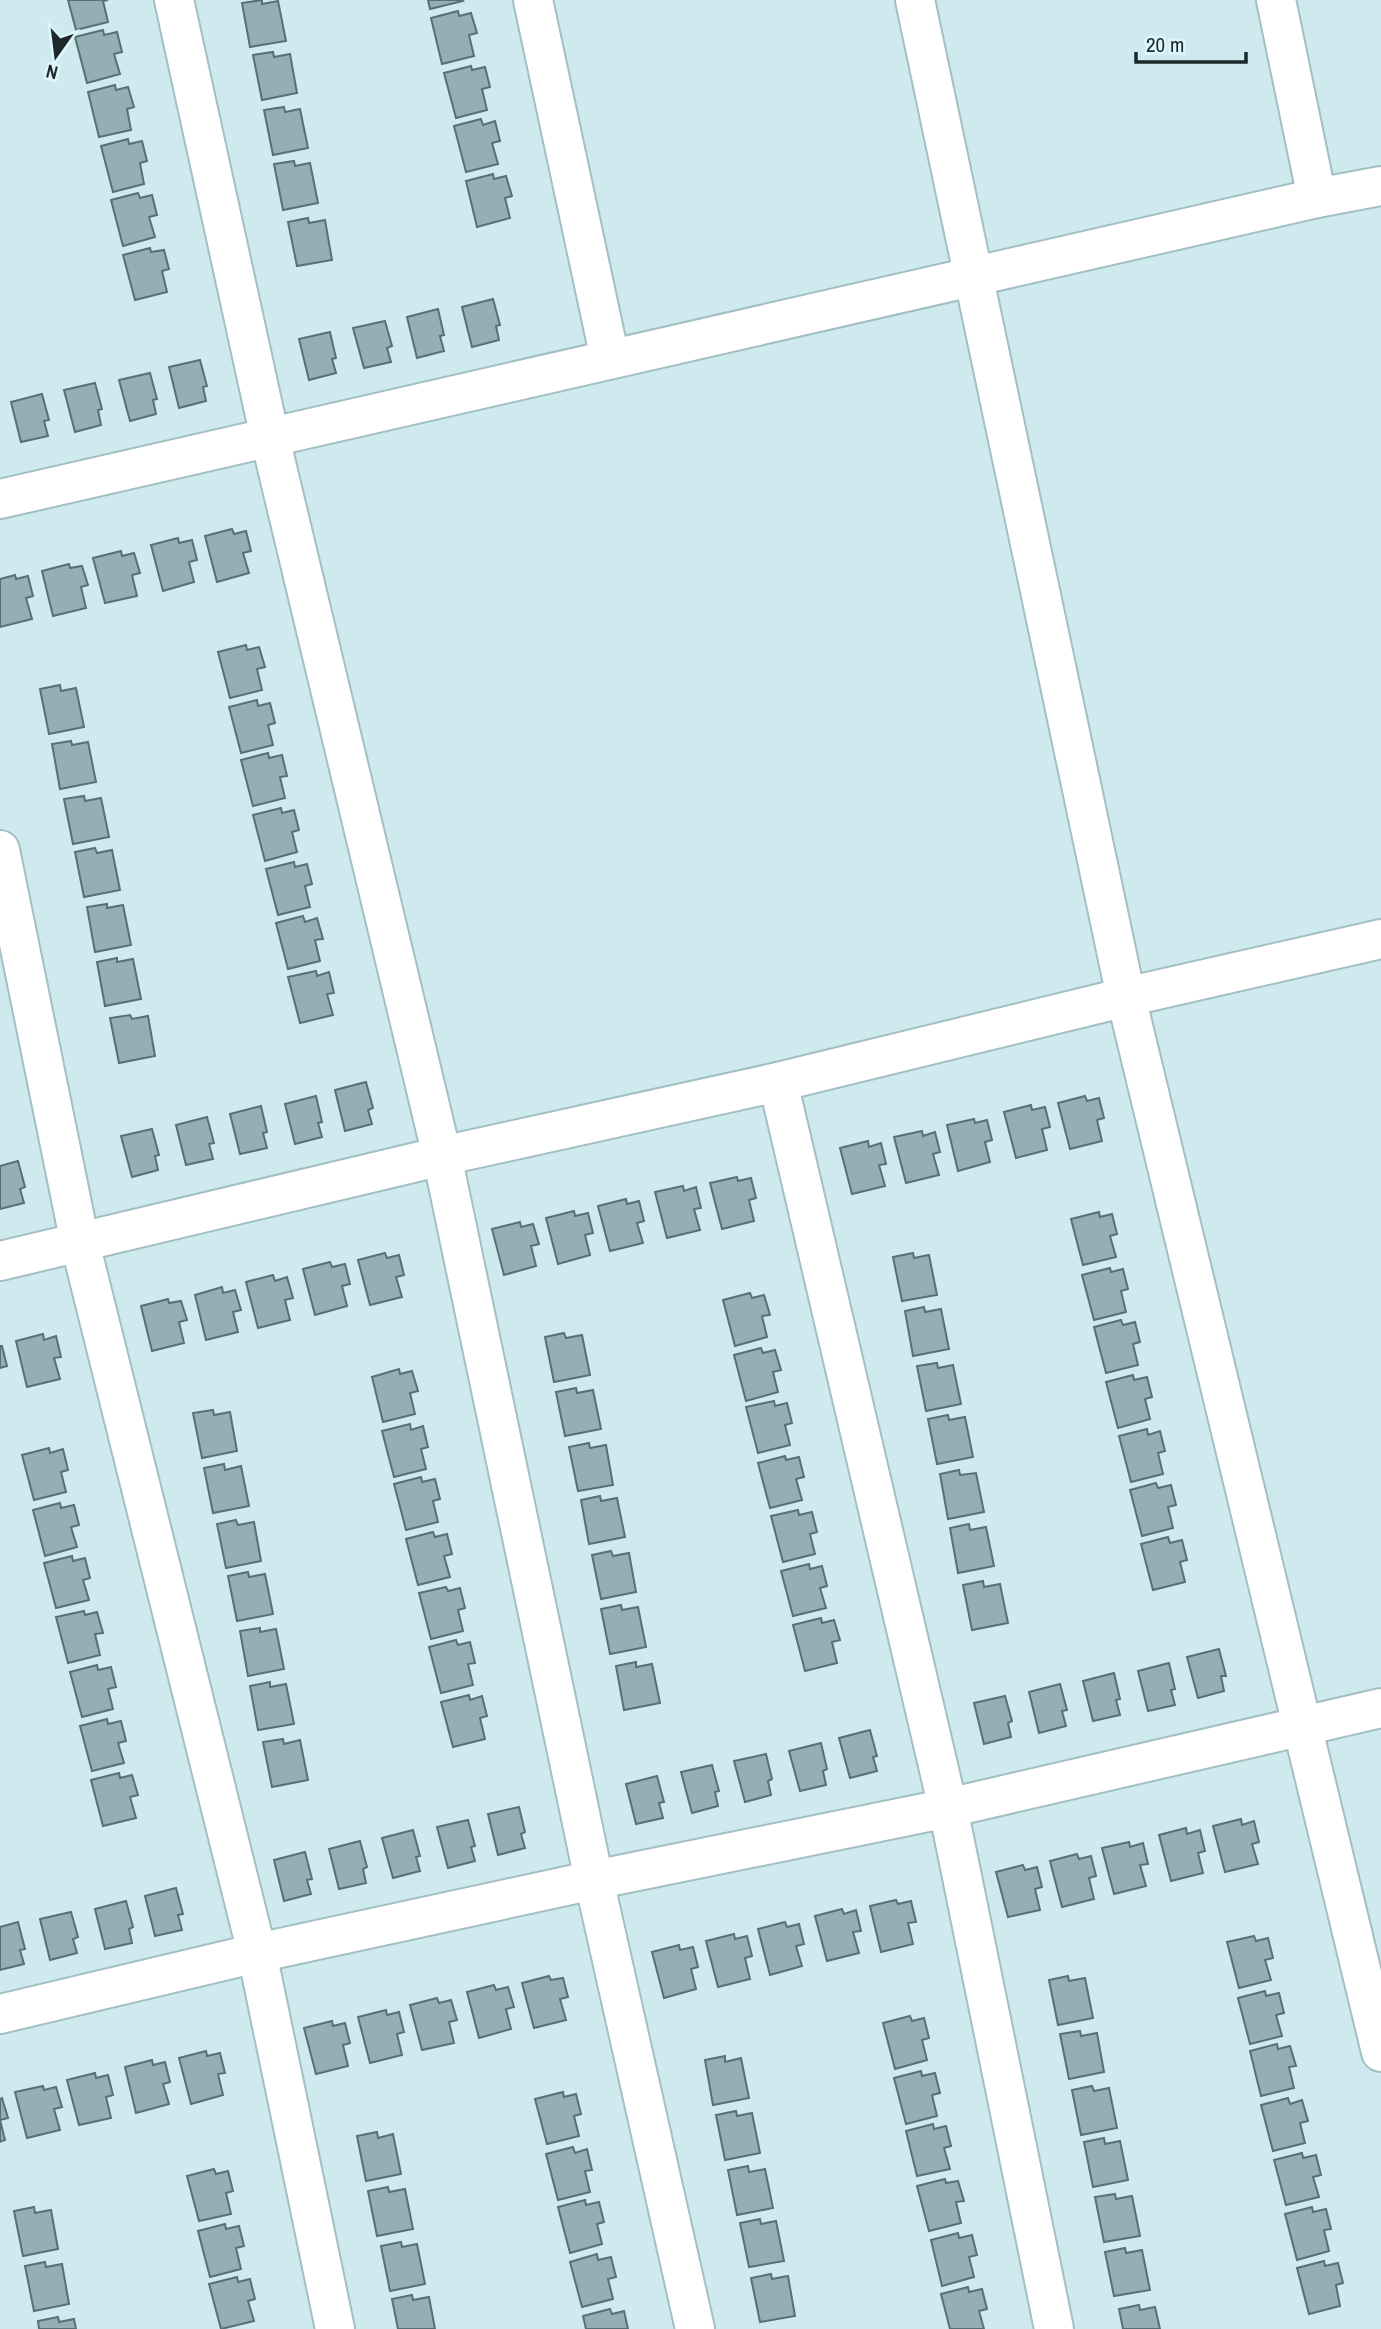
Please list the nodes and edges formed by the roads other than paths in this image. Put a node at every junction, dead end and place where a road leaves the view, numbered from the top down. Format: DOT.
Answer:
graph roads {
  1 [pos="174,0"];
  2 [pos="533,0"];
  3 [pos="915,0"];
  4 [pos="1276,0"];
  5 [pos="1381,186"];
  6 [pos="1317,198"];
  7 [pos="975,276"];
  8 [pos="610,359"];
  9 [pos="270,438"];
  10 [pos="0,499"];
  11 [pos="0,850"];
  12 [pos="1381,939"];
  13 [pos="1126,997"];
  14 [pos="778,1082"];
  15 [pos="442,1156"];
  16 [pos="80,1243"];
  17 [pos="0,1261"];
  18 [pos="1381,1708"];
  19 [pos="1304,1726"];
  20 [pos="948,1808"];
  21 [pos="594,1880"];
  22 [pos="257,1953"];
  23 [pos="0,2014"];
  24 [pos="1381,2052"];
  25 [pos="335,2329"];
  26 [pos="695,2329"];
  27 [pos="1054,2329"];
  1 -- 9 [label="street"];
  2 -- 8 [label="street"];
  3 -- 7 [label="street"];
  4 -- 6 [label="street"];
  5 -- 6 [label="street"];
  6 -- 7 [label="street"];
  7 -- 8 [label="street"];
  7 -- 13 [label="street"];
  8 -- 9 [label="street"];
  9 -- 10 [label="street"];
  9 -- 15 [label="street"];
  11 -- 16 [label="street"];
  12 -- 13 [label="street"];
  13 -- 14 [label="street"];
  13 -- 19 [label="street"];
  14 -- 15 [label="street"];
  14 -- 20 [label="street"];
  15 -- 16 [label="street"];
  15 -- 21 [label="street"];
  16 -- 17 [label="street"];
  16 -- 22 [label="street"];
  18 -- 19 [label="street"];
  19 -- 20 [label="street"];
  19 -- 24 [label="street"];
  20 -- 21 [label="street"];
  20 -- 27 [label="street"];
  21 -- 22 [label="street"];
  21 -- 26 [label="street"];
  22 -- 23 [label="street"];
  22 -- 25 [label="street"];
}
